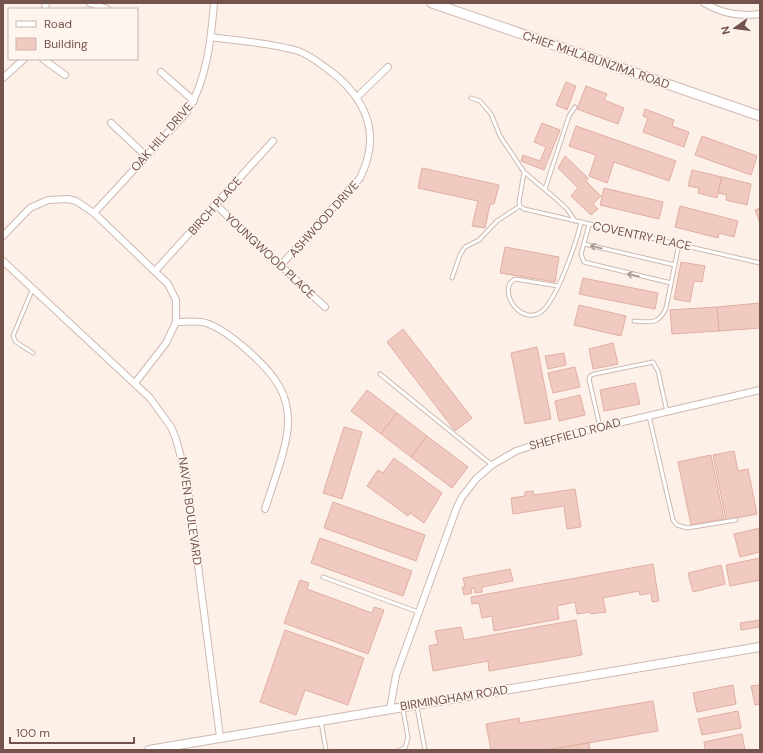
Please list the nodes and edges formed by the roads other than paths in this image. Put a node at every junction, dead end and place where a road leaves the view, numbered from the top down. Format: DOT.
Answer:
graph roads {
  1 [pos="90,3"];
  2 [pos="214,3"];
  3 [pos="432,3"];
  4 [pos="704,3"];
  5 [pos="104,8"];
  6 [pos="760,14"];
  7 [pos="211,37"];
  8 [pos="23,60"];
  9 [pos="44,60"];
  10 [pos="388,67"];
  11 [pos="161,72"];
  12 [pos="65,75"];
  13 [pos="3,78"];
  14 [pos="357,98"];
  15 [pos="472,98"];
  16 [pos="194,101"];
  17 [pos="575,107"];
  18 [pos="760,116"];
  19 [pos="111,123"];
  20 [pos="273,141"];
  21 [pos="146,156"];
  22 [pos="524,172"];
  23 [pos="545,189"];
  24 [pos="216,205"];
  25 [pos="522,208"];
  26 [pos="94,213"];
  27 [pos="575,221"];
  28 [pos="581,222"];
  29 [pos="589,224"];
  30 [pos="3,236"];
  31 [pos="584,244"];
  32 [pos="679,244"];
  33 [pos="3,261"];
  34 [pos="760,263"];
  35 [pos="674,265"];
  36 [pos="280,266"];
  37 [pos="156,270"];
  38 [pos="452,278"];
  39 [pos="671,283"];
  40 [pos="558,286"];
  41 [pos="33,288"];
  42 [pos="325,307"];
  43 [pos="634,321"];
  44 [pos="176,322"];
  45 [pos="33,353"];
  46 [pos="380,374"];
  47 [pos="135,382"];
  48 [pos="760,390"];
  49 [pos="667,412"];
  50 [pos="649,416"];
  51 [pos="600,427"];
  52 [pos="492,465"];
  53 [pos="265,509"];
  54 [pos="736,520"];
  55 [pos="323,576"];
  56 [pos="418,612"];
  57 [pos="760,647"];
  58 [pos="417,705"];
  59 [pos="403,707"];
  60 [pos="390,709"];
  61 [pos="321,720"];
  62 [pos="220,737"];
  63 [pos="149,750"];
  64 [pos="326,750"];
  65 [pos="399,750"];
  66 [pos="425,750"];
  1 -- 5 [label="street"];
  2 -- 7 [label="street, OAK HILL DRIVE"];
  3 -- 18 [label="main road, CHIEF MHLABUNZIMA ROAD"];
  4 -- 6 [label="street"];
  7 -- 14 [label="street, ASHWOOD DRIVE"];
  7 -- 16 [label="street, OAK HILL DRIVE"];
  8 -- 13 [label="street"];
  9 -- 12 [label="street"];
  10 -- 14 [label="street"];
  11 -- 16 [label="street"];
  14 -- 36 [label="street, ASHWOOD DRIVE"];
  15 -- 22 [label="lane"];
  16 -- 21 [label="street, OAK HILL DRIVE"];
  17 -- 23 [label="lane"];
  19 -- 21 [label="street"];
  20 -- 24 [label="street, BIRCH PLACE"];
  21 -- 26 [label="street, OAK HILL DRIVE"];
  22 -- 23 [label="lane"];
  22 -- 25 [label="lane"];
  23 -- 27 [label="lane"];
  24 -- 36 [label="street, YOUNGWOOD PLACE"];
  24 -- 37 [label="street, BIRCH PLACE"];
  25 -- 27 [label="lane, COVENTRY PLACE"];
  25 -- 38 [label="lane"];
  26 -- 30 [label="street"];
  26 -- 37 [label="street"];
  27 -- 28 [label="lane, COVENTRY PLACE"];
  28 -- 29 [label="lane, COVENTRY PLACE"];
  28 -- 40 [label="lane"];
  29 -- 31 [label="lane"];
  29 -- 32 [label="lane, COVENTRY PLACE"];
  35 -- 31 [label="lane, one-way"];
  39 -- 31 [label="lane, one-way"];
  32 -- 34 [label="lane, COVENTRY PLACE"];
  32 -- 35 [label="lane"];
  33 -- 41 [label="street, NAVEN BOULEVARD"];
  35 -- 39 [label="lane"];
  36 -- 42 [label="street, YOUNGWOOD PLACE"];
  37 -- 44 [label="street"];
  39 -- 43 [label="lane"];
  40 -- 40 [label="lane"];
  41 -- 45 [label="lane"];
  41 -- 47 [label="street, NAVEN BOULEVARD"];
  44 -- 47 [label="street"];
  44 -- 53 [label="street"];
  46 -- 52 [label="lane"];
  47 -- 62 [label="street, NAVEN BOULEVARD"];
  48 -- 49 [label="street, SHEFFIELD ROAD"];
  49 -- 50 [label="street, SHEFFIELD ROAD"];
  49 -- 51 [label="lane"];
  50 -- 51 [label="street, SHEFFIELD ROAD"];
  50 -- 54 [label="lane"];
  51 -- 52 [label="street, SHEFFIELD ROAD"];
  52 -- 56 [label="street, SHEFFIELD ROAD"];
  55 -- 56 [label="lane"];
  56 -- 60 [label="street, SHEFFIELD ROAD"];
  57 -- 58 [label="street, BIRMINGHAM ROAD"];
  58 -- 59 [label="street, BIRMINGHAM ROAD"];
  58 -- 66 [label="lane"];
  59 -- 60 [label="street, BIRMINGHAM ROAD"];
  59 -- 65 [label="lane"];
  60 -- 61 [label="street, BIRMINGHAM ROAD"];
  61 -- 62 [label="street, BIRMINGHAM ROAD"];
  61 -- 64 [label="lane"];
  62 -- 63 [label="street, BIRMINGHAM ROAD"];
}
